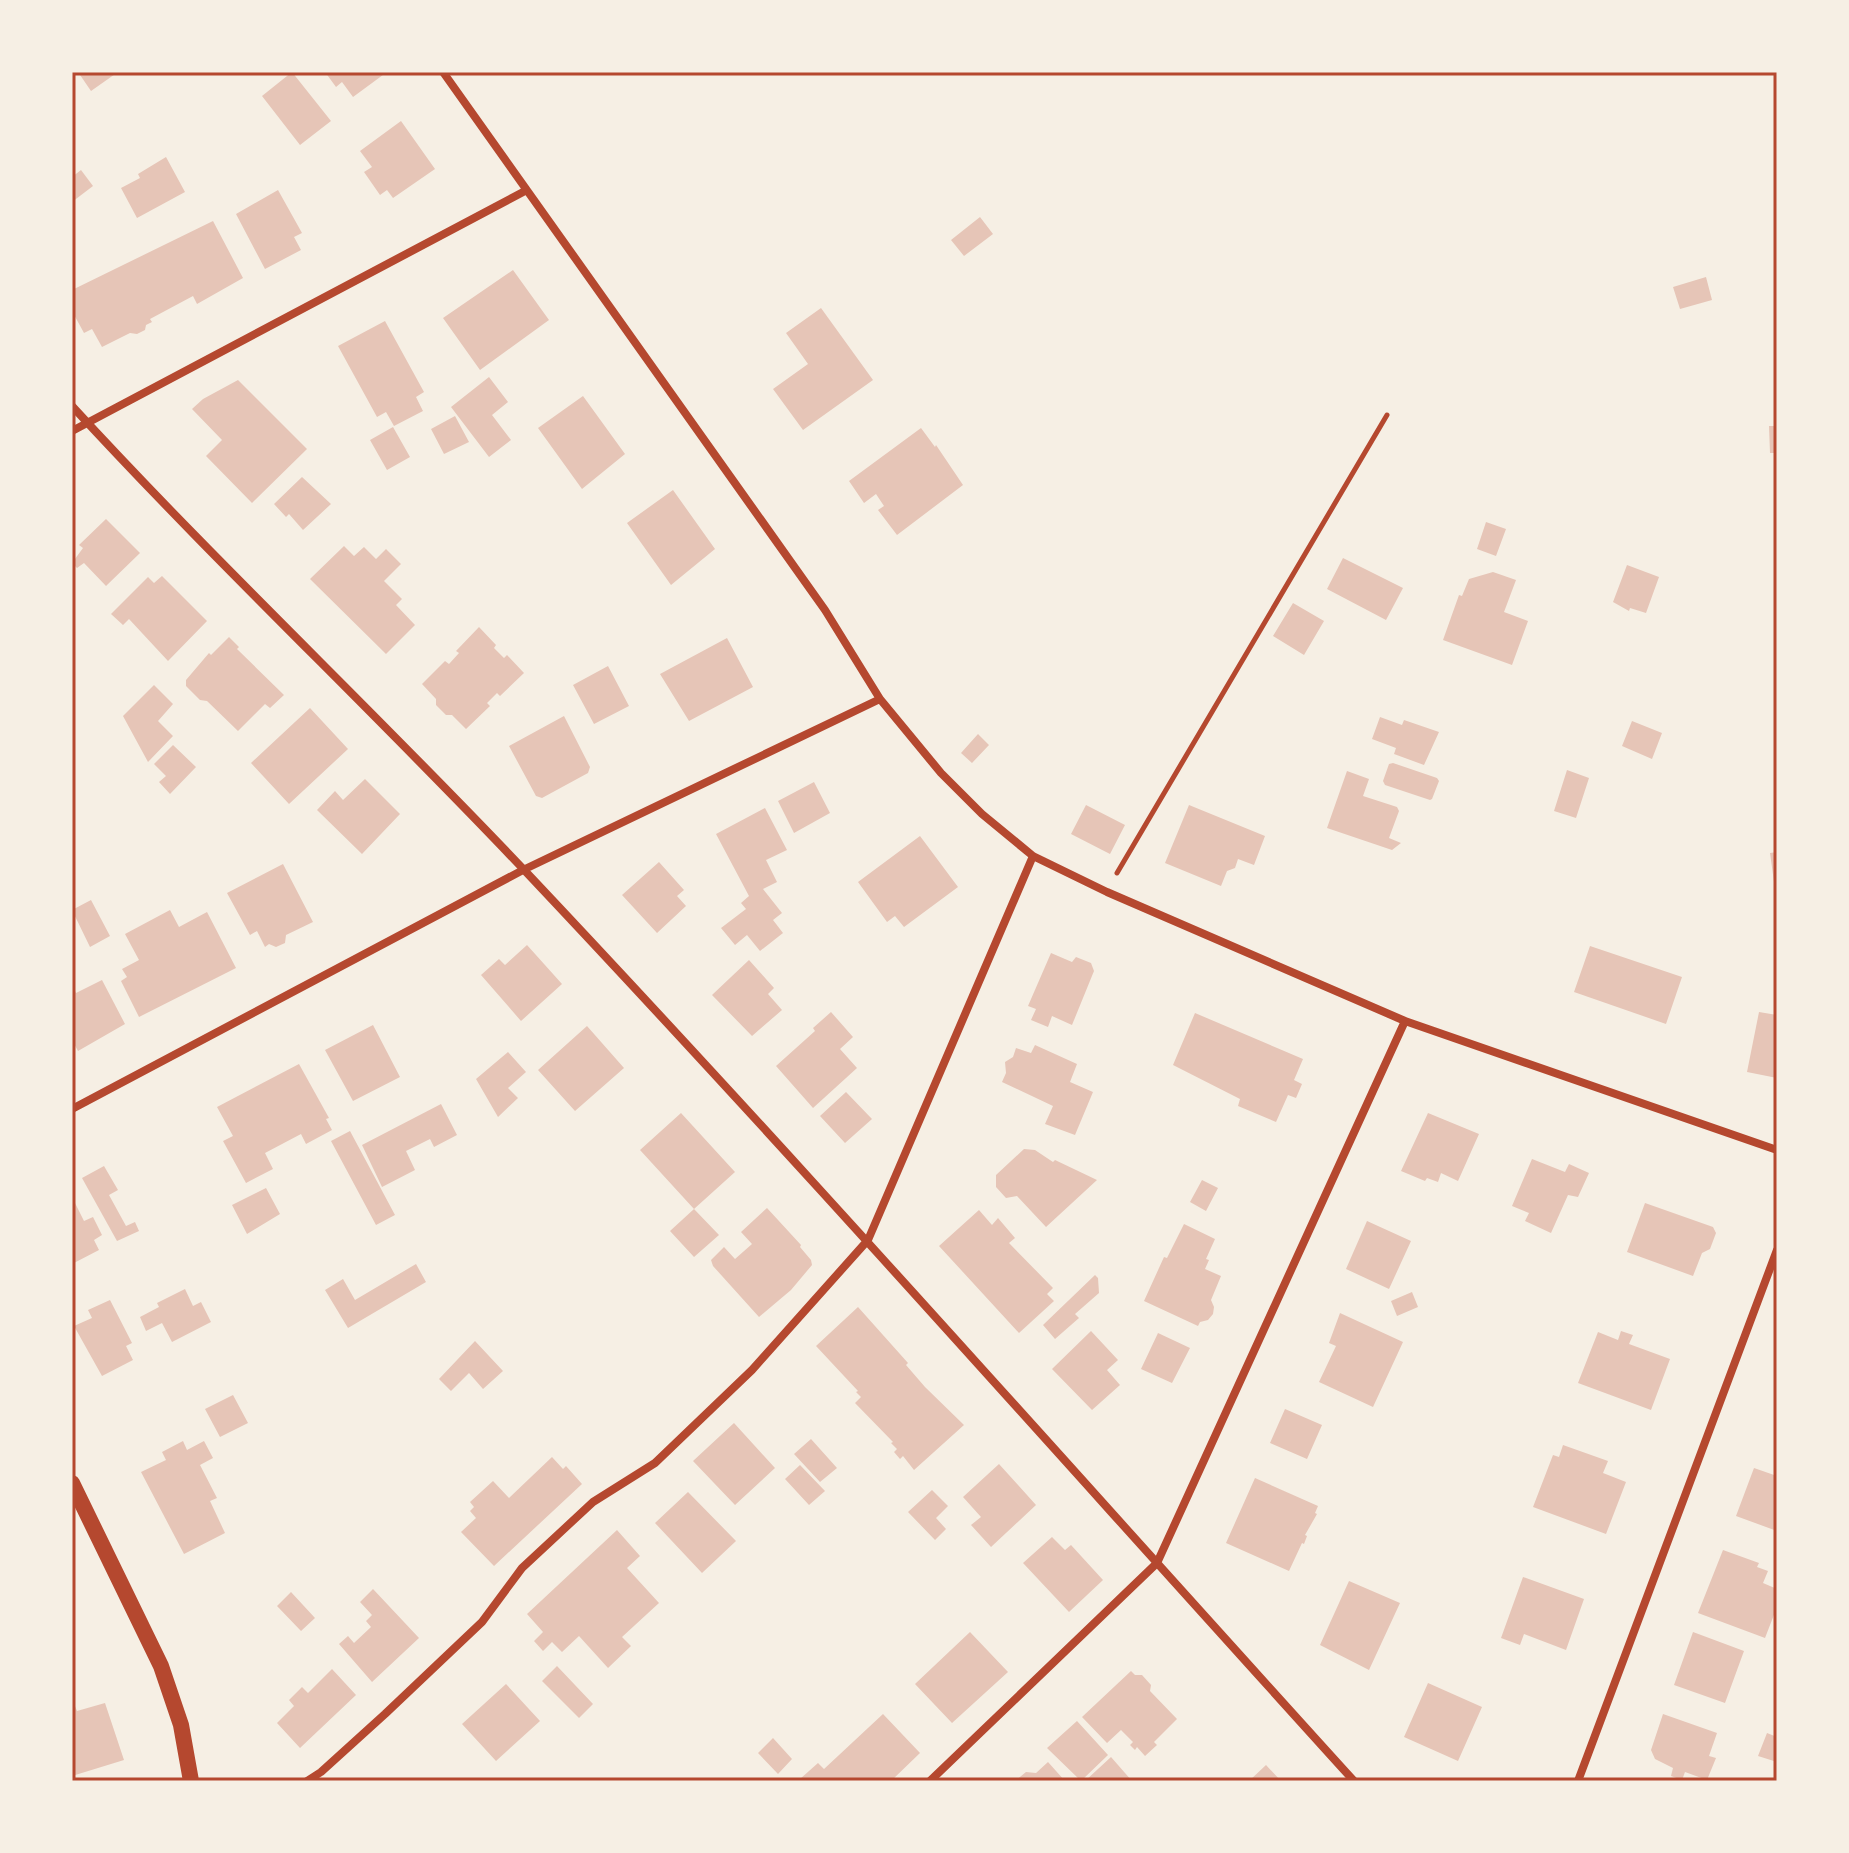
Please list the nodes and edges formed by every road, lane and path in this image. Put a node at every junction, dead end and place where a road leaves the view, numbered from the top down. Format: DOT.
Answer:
graph roads {
  1 [pos="443,72"];
  2 [pos="525,191"];
  3 [pos="72,406"];
  4 [pos="1387,415"];
  5 [pos="88,423"];
  6 [pos="72,431"];
  7 [pos="880,699"];
  8 [pos="1033,856"];
  9 [pos="523,870"];
  10 [pos="1107,892"];
  11 [pos="1405,1021"];
  12 [pos="72,1109"];
  13 [pos="1777,1150"];
  14 [pos="868,1240"];
  15 [pos="1777,1250"];
  16 [pos="72,1483"];
  17 [pos="1157,1563"];
  18 [pos="191,1781"];
  19 [pos="307,1781"];
  20 [pos="930,1781"];
  21 [pos="1354,1781"];
  22 [pos="1578,1781"];
  1 -- 2 [label="street"];
  2 -- 5 [label="street"];
  2 -- 7 [label="street"];
  3 -- 5 [label="street"];
  4 -- 10 [label="path"];
  5 -- 6 [label="street"];
  5 -- 9 [label="street"];
  7 -- 8 [label="street"];
  7 -- 9 [label="street"];
  8 -- 10 [label="street"];
  8 -- 14 [label="street"];
  9 -- 12 [label="street"];
  9 -- 14 [label="street"];
  10 -- 11 [label="street"];
  11 -- 13 [label="street"];
  11 -- 17 [label="street"];
  14 -- 17 [label="street"];
  14 -- 19 [label="street"];
  15 -- 22 [label="street"];
  16 -- 18 [label="main road"];
  17 -- 20 [label="street"];
  17 -- 21 [label="street"];
}
